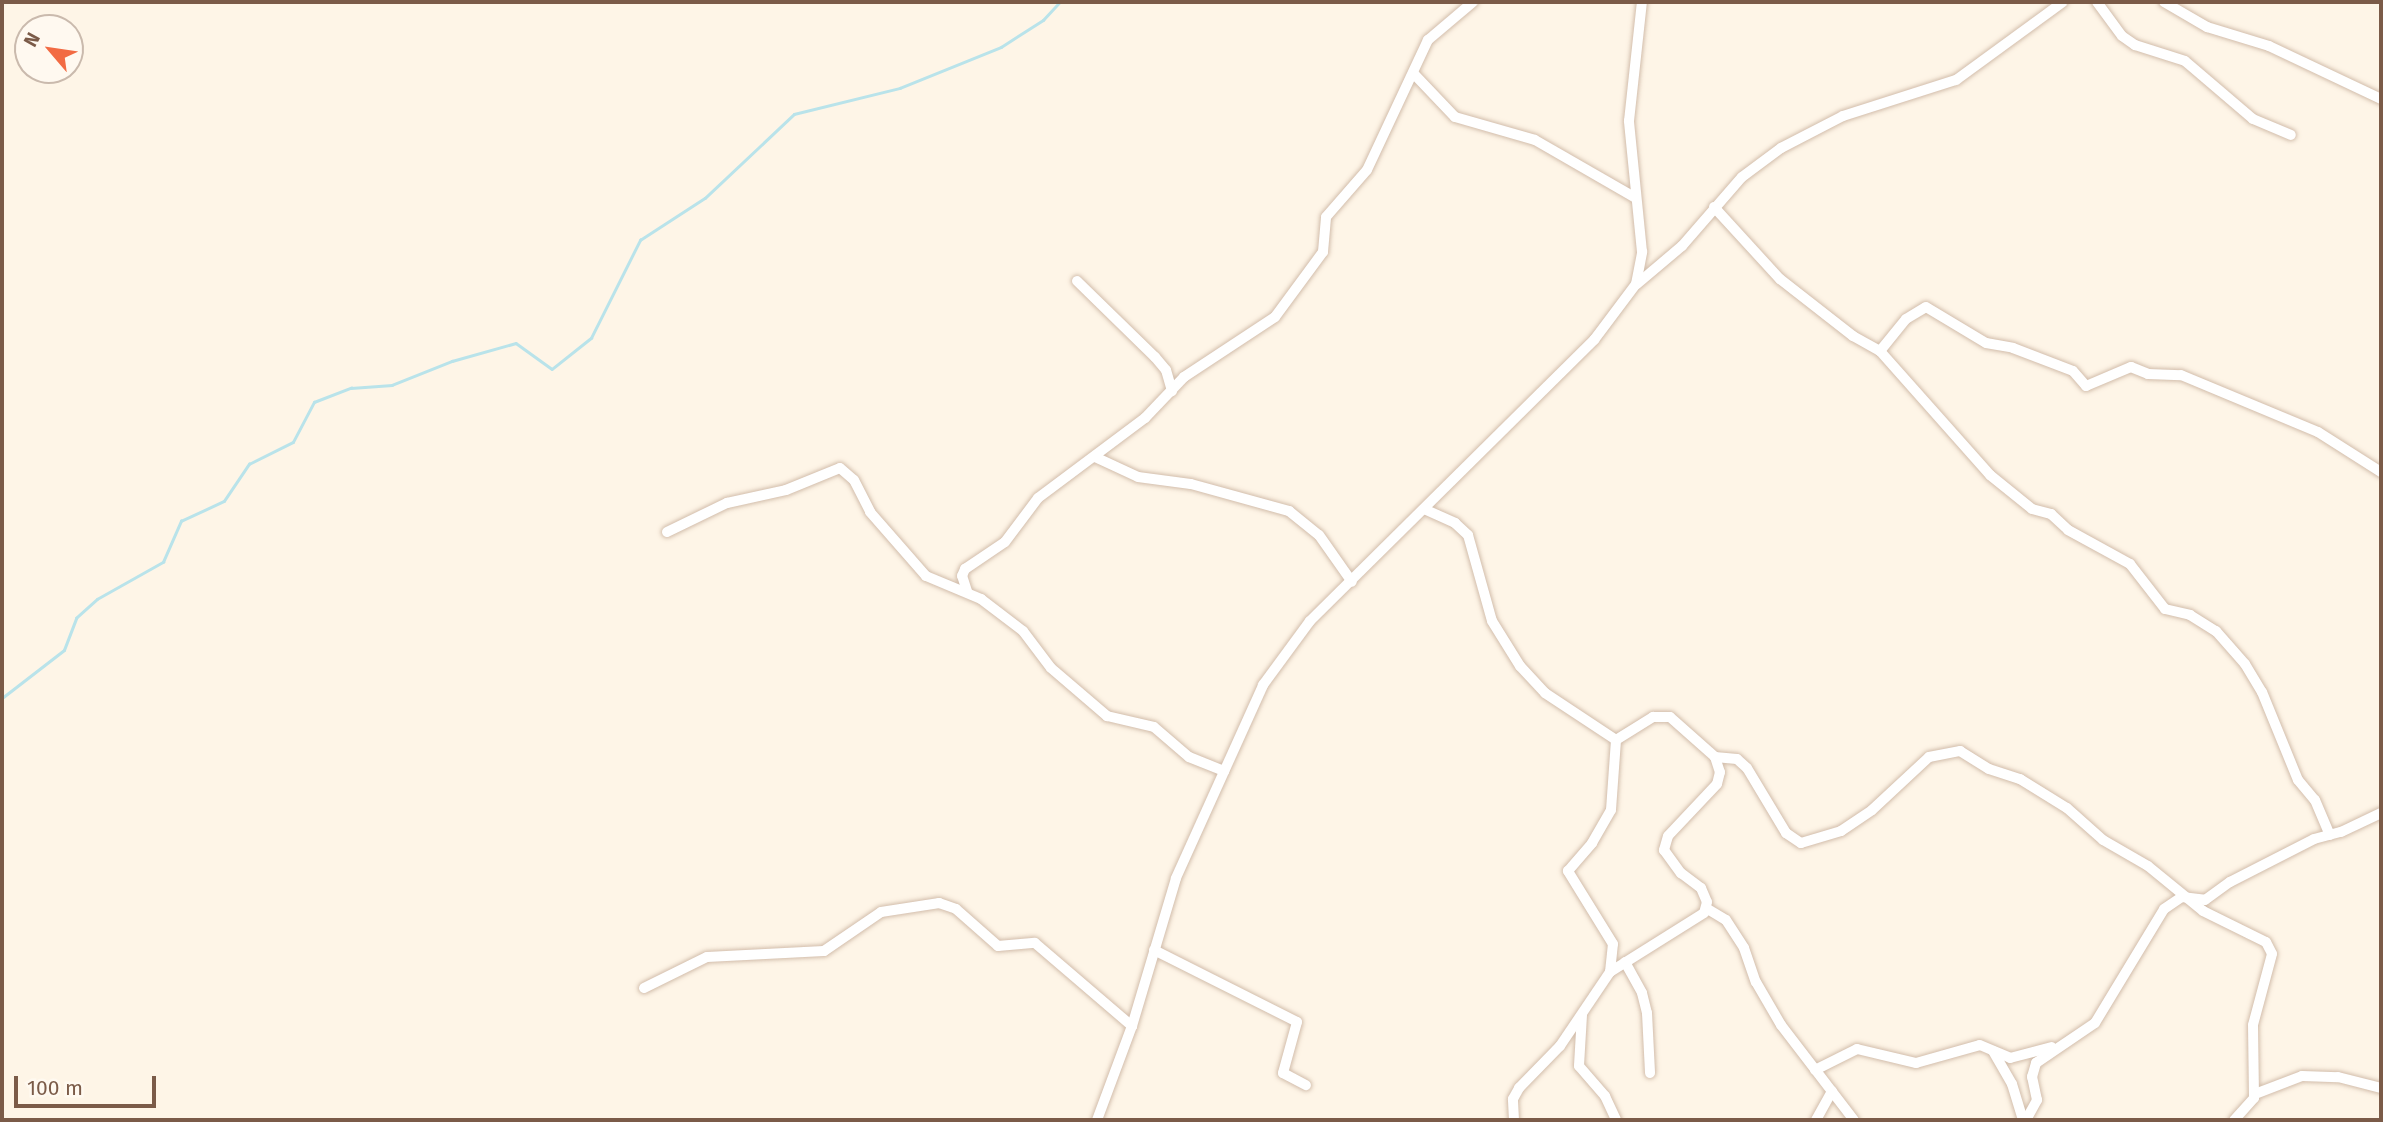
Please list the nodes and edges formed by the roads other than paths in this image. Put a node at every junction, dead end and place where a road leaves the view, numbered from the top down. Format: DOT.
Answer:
graph roads {
  1 [pos="1473,2"];
  2 [pos="1642,2"];
  3 [pos="2063,2"];
  4 [pos="2098,2"];
  5 [pos="2164,2"];
  6 [pos="1414,74"];
  7 [pos="2381,99"];
  8 [pos="2291,135"];
  9 [pos="1634,197"];
  10 [pos="1714,207"];
  11 [pos="1077,281"];
  12 [pos="1636,284"];
  13 [pos="1880,351"];
  14 [pos="1172,391"];
  15 [pos="1095,457"];
  16 [pos="2381,472"];
  17 [pos="1424,509"];
  18 [pos="667,532"];
  19 [pos="1352,582"];
  20 [pos="967,591"];
  21 [pos="1616,740"];
  22 [pos="1715,757"];
  23 [pos="1224,771"];
  24 [pos="2381,813"];
  25 [pos="2330,835"];
  26 [pos="2182,897"];
  27 [pos="1706,908"];
  28 [pos="1154,950"];
  29 [pos="1625,962"];
  30 [pos="1610,972"];
  31 [pos="644,988"];
  32 [pos="1582,1014"];
  33 [pos="1132,1026"];
  34 [pos="2056,1047"];
  35 [pos="1993,1051"];
  36 [pos="1815,1070"];
  37 [pos="1650,1073"];
  38 [pos="1306,1085"];
  39 [pos="2381,1088"];
  40 [pos="1832,1091"];
  41 [pos="2255,1094"];
  42 [pos="1097,1120"];
  43 [pos="1514,1120"];
  44 [pos="1616,1120"];
  45 [pos="1816,1120"];
  46 [pos="1854,1120"];
  47 [pos="2024,1120"];
  48 [pos="2234,1120"];
  1 -- 6 [label="street"];
  2 -- 9 [label="street"];
  3 -- 10 [label="street"];
  4 -- 8 [label="street"];
  5 -- 7 [label="street"];
  6 -- 9 [label="street"];
  6 -- 14 [label="street"];
  9 -- 12 [label="street"];
  10 -- 12 [label="street"];
  10 -- 13 [label="street"];
  11 -- 14 [label="street"];
  12 -- 17 [label="street"];
  13 -- 16 [label="street"];
  13 -- 25 [label="street"];
  14 -- 15 [label="street"];
  15 -- 19 [label="street"];
  15 -- 20 [label="street"];
  17 -- 19 [label="street"];
  17 -- 21 [label="street"];
  18 -- 20 [label="street"];
  19 -- 23 [label="street"];
  20 -- 23 [label="street"];
  21 -- 22 [label="street"];
  21 -- 30 [label="street"];
  22 -- 26 [label="street"];
  22 -- 27 [label="street"];
  23 -- 28 [label="street"];
  24 -- 25 [label="street"];
  25 -- 26 [label="street"];
  26 -- 34 [label="street"];
  26 -- 41 [label="street"];
  27 -- 29 [label="street"];
  27 -- 36 [label="street"];
  28 -- 33 [label="street"];
  28 -- 38 [label="street"];
  29 -- 30 [label="street"];
  29 -- 37 [label="street"];
  30 -- 32 [label="street"];
  31 -- 33 [label="street"];
  32 -- 43 [label="street"];
  32 -- 44 [label="street"];
  33 -- 42 [label="street"];
  34 -- 35 [label="street"];
  34 -- 47 [label="street"];
  35 -- 36 [label="street"];
  35 -- 47 [label="street"];
  36 -- 40 [label="street"];
  39 -- 41 [label="street"];
  40 -- 45 [label="street"];
  40 -- 46 [label="street"];
  41 -- 48 [label="street"];
}
